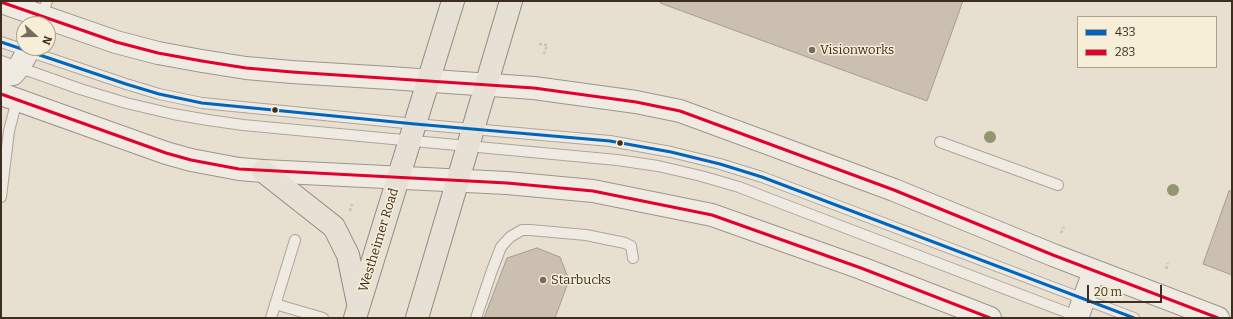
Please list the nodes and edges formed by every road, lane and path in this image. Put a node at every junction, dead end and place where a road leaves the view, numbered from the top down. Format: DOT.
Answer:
graph roads {
  1 [pos="453,1"];
  2 [pos="511,1"];
  3 [pos="1,2"];
  4 [pos="43,14"];
  5 [pos="1,42"];
  6 [pos="539,44"];
  7 [pos="544,54"];
  8 [pos="16,60"];
  9 [pos="429,80"];
  10 [pos="486,85"];
  11 [pos="9,97"];
  12 [pos="412,132"];
  13 [pos="470,138"];
  14 [pos="940,142"];
  15 [pos="263,172"];
  16 [pos="398,178"];
  17 [pos="457,182"];
  18 [pos="1058,185"];
  19 [pos="1,197"];
  20 [pos="1064,227"];
  21 [pos="1061,233"];
  22 [pos="295,240"];
  23 [pos="633,258"];
  24 [pos="1168,263"];
  25 [pos="1166,269"];
  26 [pos="1094,271"];
  27 [pos="275,304"];
  28 [pos="356,312"];
  29 [pos="1080,313"];
  30 [pos="271,318"];
  31 [pos="323,318"];
  32 [pos="417,318"];
  33 [pos="476,318"];
  34 [pos="990,318"];
  35 [pos="1134,318"];
  36 [pos="1218,318"];
  1 -- 9 [label="main road, Westheimer Road"];
  2 -- 10 [label="main road"];
  3 -- 4 [label="main road"];
  4 -- 9 [label="main road"];
  5 -- 8 [label="lane"];
  6 -- 7 [label="path"];
  8 -- 12 [label="lane"];
  8 -- 12 [label="lane"];
  9 -- 10 [label="main road"];
  9 -- 12 [label="main road, Westheimer Road"];
  10 -- 13 [label="main road"];
  10 -- 26 [label="main road"];
  11 -- 15 [label="main road"];
  11 -- 19 [label="lane"];
  12 -- 13 [label="lane"];
  12 -- 13 [label="lane"];
  12 -- 16 [label="main road, Westheimer Road"];
  13 -- 17 [label="main road"];
  13 -- 29 [label="lane"];
  13 -- 29 [label="lane"];
  14 -- 18 [label="lane"];
  15 -- 16 [label="main road"];
  15 -- 28 [label="main road"];
  16 -- 17 [label="main road"];
  16 -- 28 [label="main road, Westheimer Road"];
  17 -- 32 [label="main road"];
  17 -- 34 [label="main road"];
  20 -- 21 [label="path"];
  22 -- 27 [label="lane"];
  23 -- 33 [label="lane"];
  24 -- 25 [label="path"];
  26 -- 29 [label="main road"];
  26 -- 36 [label="main road"];
  27 -- 30 [label="lane"];
  27 -- 31 [label="lane"];
  29 -- 35 [label="lane"];
}
